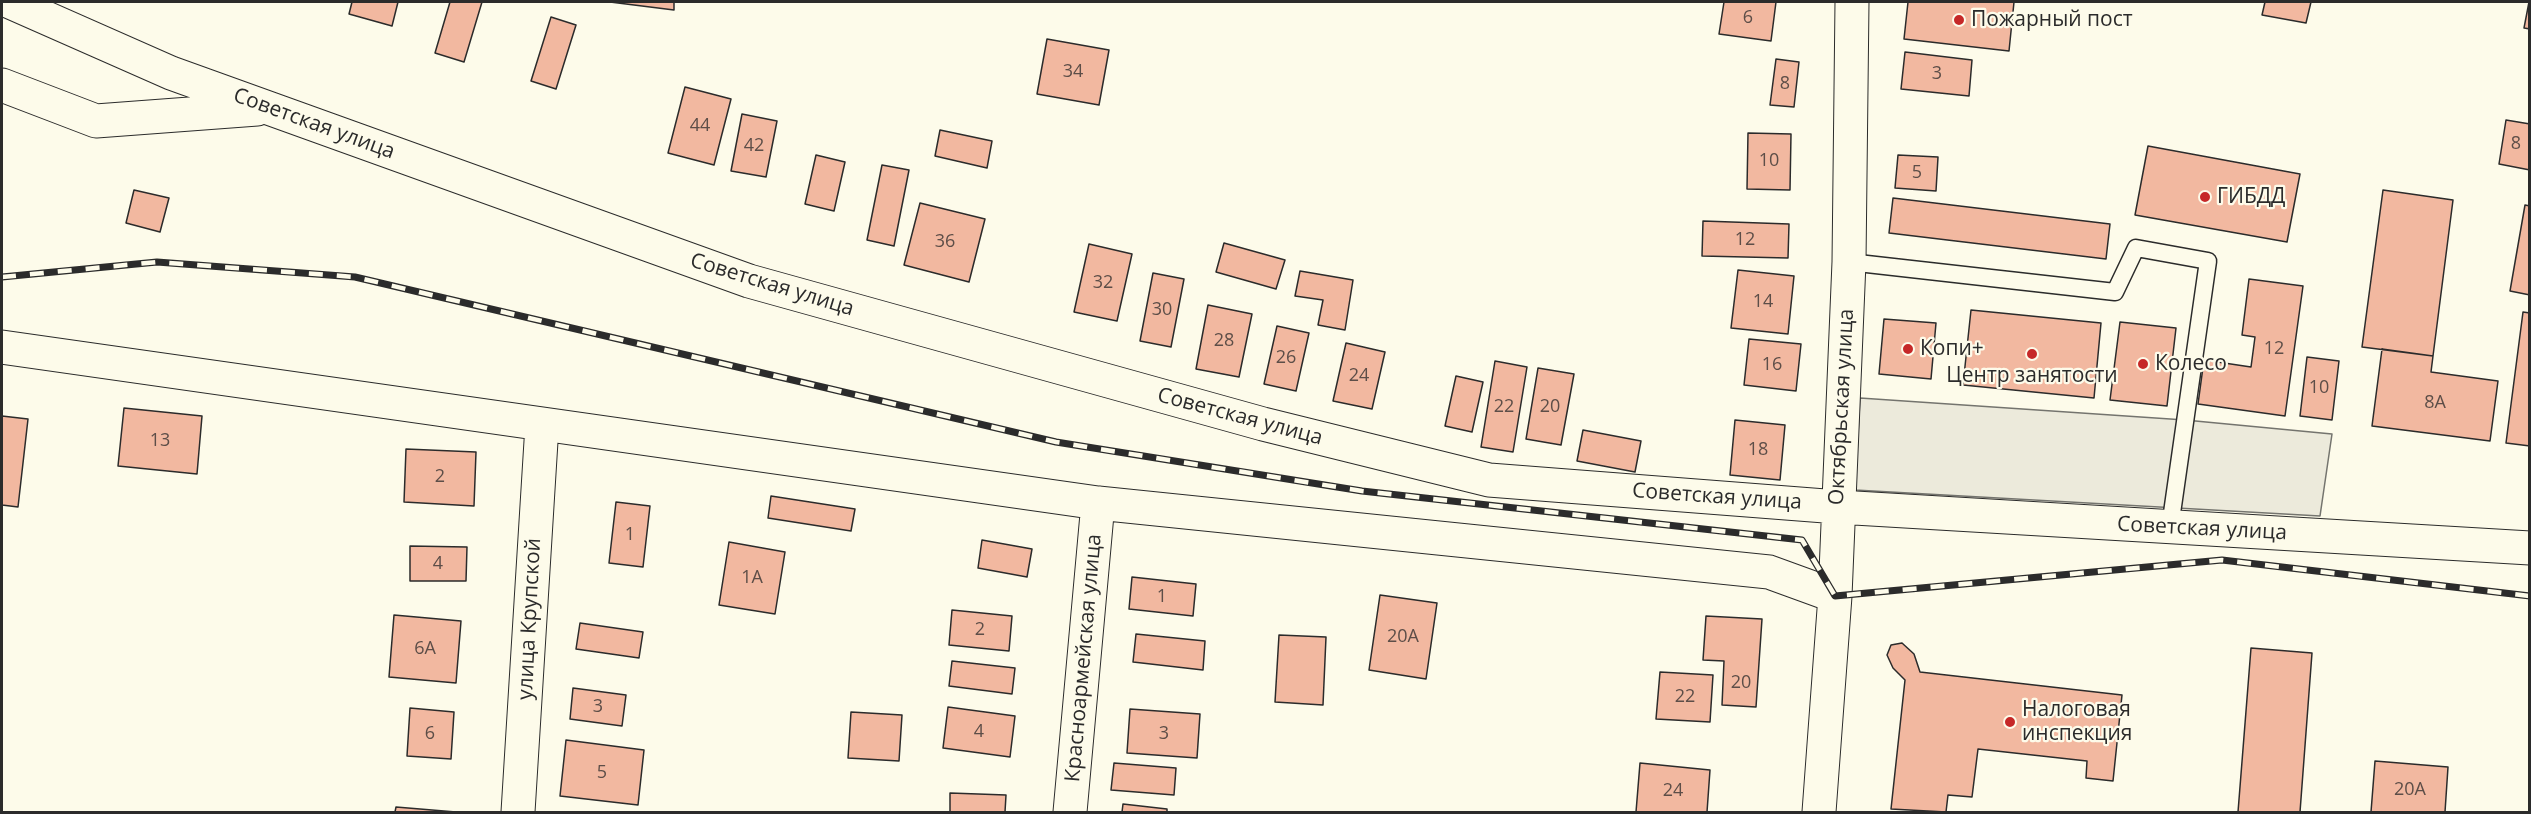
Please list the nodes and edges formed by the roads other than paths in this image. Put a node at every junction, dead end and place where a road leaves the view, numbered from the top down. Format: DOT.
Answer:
graph roads {
  1 [pos="10,2"];
  2 [pos="1852,2"];
  3 [pos="2,85"];
  4 [pos="268,108"];
  5 [pos="1849,262"];
  6 [pos="2,347"];
  7 [pos="542,425"];
  8 [pos="1098,503"];
  9 [pos="1838,507"];
  10 [pos="2170,527"];
  11 [pos="2529,548"];
  12 [pos="1835,596"];
  13 [pos="518,813"];
  14 [pos="1070,813"];
  15 [pos="1819,813"];
  1 -- 4 [label="street, Советская улица"];
  2 -- 5 [label="street, Октябрьская улица"];
  3 -- 4 [label="street"];
  4 -- 9 [label="street, Советская улица"];
  5 -- 9 [label="street, Октябрьская улица"];
  5 -- 10 [label="lane"];
  6 -- 7 [label="street"];
  7 -- 8 [label="street"];
  7 -- 13 [label="street, улица Крупской"];
  8 -- 12 [label="street"];
  8 -- 14 [label="street, Красноармейская улица"];
  9 -- 10 [label="street, Советская улица"];
  9 -- 12 [label="street, Октябрьская улица"];
  10 -- 11 [label="street, Советская улица"];
  12 -- 15 [label="street, Октябрьская улица"];
}
